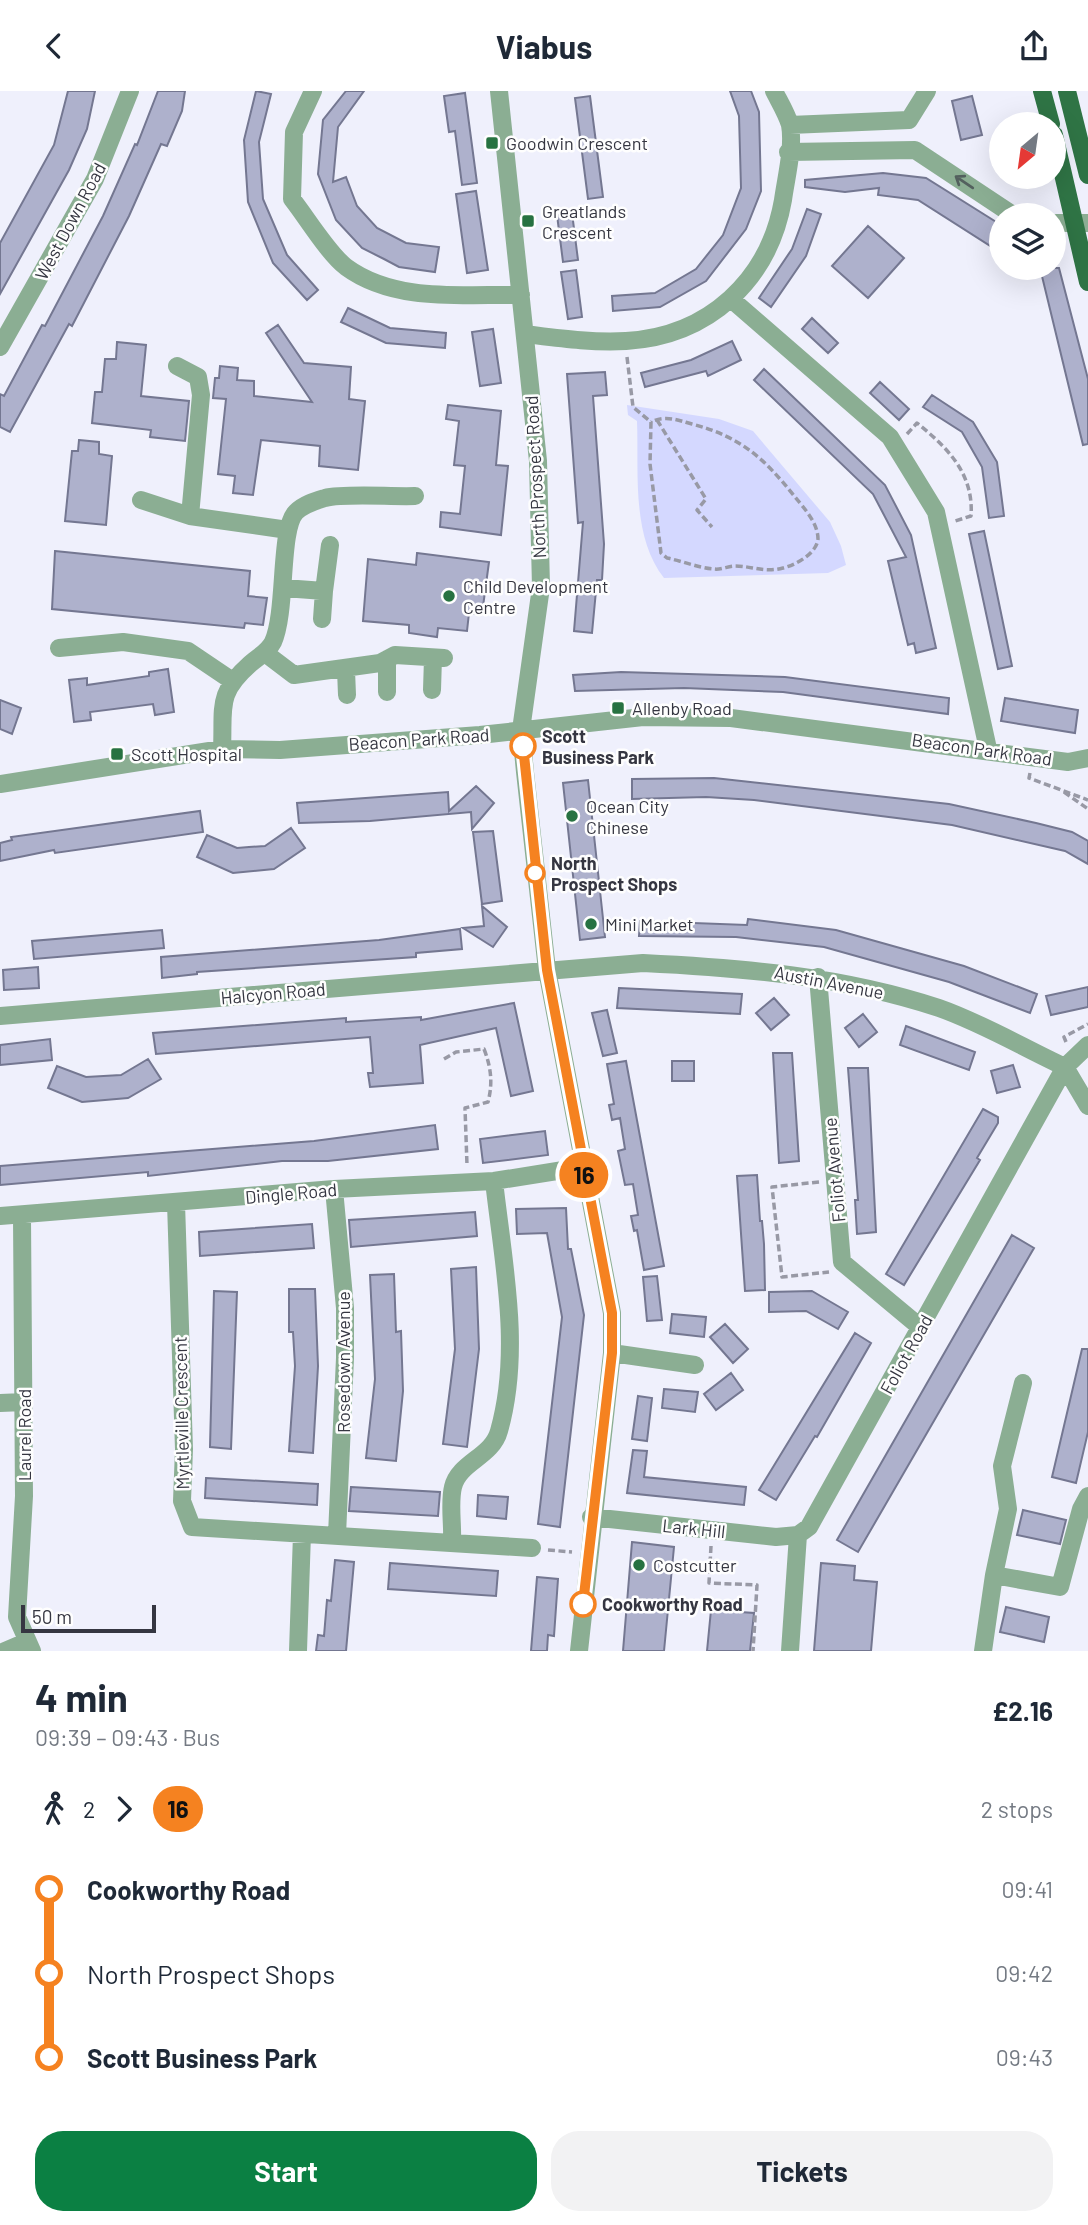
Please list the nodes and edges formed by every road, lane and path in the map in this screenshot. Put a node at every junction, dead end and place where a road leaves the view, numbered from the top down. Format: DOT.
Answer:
graph roads {
  1 [pos="130,91"];
  2 [pos="313,91"];
  3 [pos="499,91"];
  4 [pos="774,91"];
  5 [pos="927,91"];
  6 [pos="1042,91"];
  7 [pos="1067,91"];
  8 [pos="1048,112"];
  9 [pos="909,120"];
  10 [pos="790,125"];
  11 [pos="915,150"];
  12 [pos="788,152"];
  13 [pos="1088,175"];
  14 [pos="1066,176"];
  15 [pos="995,203"];
  16 [pos="1080,224"];
  17 [pos="1088,282"];
  18 [pos="521,295"];
  19 [pos="731,299"];
  20 [pos="525,334"];
  21 [pos="625,342"];
  22 [pos="0,347"];
  23 [pos="177,366"];
  24 [pos="657,419"];
  25 [pos="651,422"];
  26 [pos="907,434"];
  27 [pos="415,496"];
  28 [pos="141,500"];
  29 [pos="190,516"];
  30 [pos="971,516"];
  31 [pos="712,527"];
  32 [pos="288,530"];
  33 [pos="330,545"];
  34 [pos="284,589"];
  35 [pos="324,591"];
  36 [pos="322,619"];
  37 [pos="59,648"];
  38 [pos="265,653"];
  39 [pos="387,659"];
  40 [pos="346,670"];
  41 [pos="231,680"];
  42 [pos="432,689"];
  43 [pos="387,692"];
  44 [pos="347,695"];
  45 [pos="521,730"];
  46 [pos="222,749"];
  47 [pos="988,749"];
  48 [pos="1030,755"];
  49 [pos="1088,758"];
  50 [pos="0,784"];
  51 [pos="1057,787"];
  52 [pos="1088,800"];
  53 [pos="1088,809"];
  54 [pos="547,970"];
  55 [pos="818,977"];
  56 [pos="0,1016"];
  57 [pos="1088,1045"];
  58 [pos="444,1059"];
  59 [pos="1065,1067"];
  60 [pos="1088,1106"];
  61 [pos="582,1167"];
  62 [pos="498,1180"];
  63 [pos="812,1183"];
  64 [pos="334,1189"];
  65 [pos="176,1203"];
  66 [pos="0,1216"];
  67 [pos="22,1217"];
  68 [pos="816,1273"];
  69 [pos="920,1327"];
  70 [pos="612,1353"];
  71 [pos="695,1365"];
  72 [pos="1023,1383"];
  73 [pos="24,1402"];
  74 [pos="0,1403"];
  75 [pos="1088,1496"];
  76 [pos="591,1517"];
  77 [pos="712,1530"];
  78 [pos="302,1534"];
  79 [pos="338,1535"];
  80 [pos="798,1535"];
  81 [pos="453,1541"];
  82 [pos="531,1548"];
  83 [pos="588,1554"];
  84 [pos="995,1575"];
  85 [pos="29,1646"];
  86 [pos="5,1651"];
  87 [pos="298,1651"];
  88 [pos="579,1651"];
  89 [pos="753,1651"];
  90 [pos="790,1651"];
  91 [pos="983,1651"];
  1 -- 22 [label="street, West Down Road"];
  2 -- 18 [label="street"];
  3 -- 18 [label="street, North Prospect Road"];
  4 -- 10 [label="street"];
  5 -- 9 [label="street"];
  6 -- 8 [label="main road"];
  7 -- 13 [label="main road"];
  9 -- 10 [label="street"];
  9 -- 11 [label="street"];
  10 -- 12 [label="street"];
  11 -- 12 [label="street"];
  15 -- 11 [label="street, one-way"];
  12 -- 19 [label="street"];
  14 -- 16 [label="main road"];
  16 -- 17 [label="main road"];
  18 -- 20 [label="street, North Prospect Road"];
  19 -- 21 [label="street"];
  19 -- 47 [label="street"];
  20 -- 21 [label="street"];
  20 -- 45 [label="street, North Prospect Road"];
  21 -- 25 [label="path"];
  23 -- 29 [label="street"];
  24 -- 25 [label="path"];
  24 -- 25 [label="path"];
  24 -- 31 [label="path"];
  26 -- 30 [label="path"];
  27 -- 32 [label="street"];
  28 -- 29 [label="street"];
  29 -- 32 [label="street"];
  32 -- 34 [label="street"];
  33 -- 35 [label="street"];
  34 -- 35 [label="street"];
  34 -- 38 [label="street"];
  35 -- 36 [label="street"];
  37 -- 41 [label="street"];
  38 -- 40 [label="street"];
  38 -- 41 [label="street"];
  39 -- 40 [label="street"];
  39 -- 42 [label="street"];
  39 -- 43 [label="street"];
  40 -- 44 [label="street"];
  41 -- 46 [label="street"];
  45 -- 46 [label="street, Beacon Park Road"];
  45 -- 47 [label="street, Beacon Park Road"];
  45 -- 54 [label="street, North Prospect Road"];
  46 -- 50 [label="street, Beacon Park Road"];
  47 -- 48 [label="street, Beacon Park Road"];
  48 -- 49 [label="street, Beacon Park Road"];
  48 -- 51 [label="path"];
  51 -- 52 [label="path"];
  51 -- 53 [label="path"];
  54 -- 55 [label="street, Austin Avenue"];
  54 -- 56 [label="street, Halcyon Road"];
  54 -- 61 [label="street, North Prospect Road"];
  55 -- 59 [label="street, Austin Avenue"];
  55 -- 69 [label="street, Foliot Avenue"];
  57 -- 59 [label="street"];
  58 -- 62 [label="path"];
  59 -- 60 [label="street"];
  59 -- 69 [label="street, Foliot Road"];
  61 -- 62 [label="street, Dingle Road"];
  61 -- 70 [label="street, North Prospect Road"];
  62 -- 64 [label="street, Dingle Road"];
  62 -- 81 [label="street"];
  63 -- 68 [label="path"];
  64 -- 65 [label="street, Dingle Road"];
  64 -- 79 [label="street, Rosedown Avenue"];
  65 -- 67 [label="street, Dingle Road"];
  65 -- 78 [label="street, Myrtleville Crescent"];
  66 -- 67 [label="street, Dingle Road"];
  67 -- 73 [label="street, Laurel Road"];
  69 -- 80 [label="street, Foliot Road"];
  70 -- 71 [label="street"];
  70 -- 76 [label="street, North Prospect Road"];
  72 -- 84 [label="street"];
  73 -- 74 [label="street"];
  73 -- 85 [label="street, Laurel Road"];
  75 -- 84 [label="street"];
  76 -- 77 [label="street, Lark Hill"];
  76 -- 83 [label="street, North Prospect Road"];
  77 -- 80 [label="street, Lark Hill"];
  77 -- 89 [label="path"];
  78 -- 79 [label="street, Myrtleville Crescent"];
  78 -- 87 [label="street"];
  79 -- 81 [label="street, Myrtleville Crescent"];
  80 -- 90 [label="street"];
  81 -- 82 [label="street, Myrtleville Crescent"];
  82 -- 83 [label="path"];
  83 -- 88 [label="street, North Prospect Road"];
  84 -- 91 [label="street"];
  85 -- 86 [label="street"];
}
